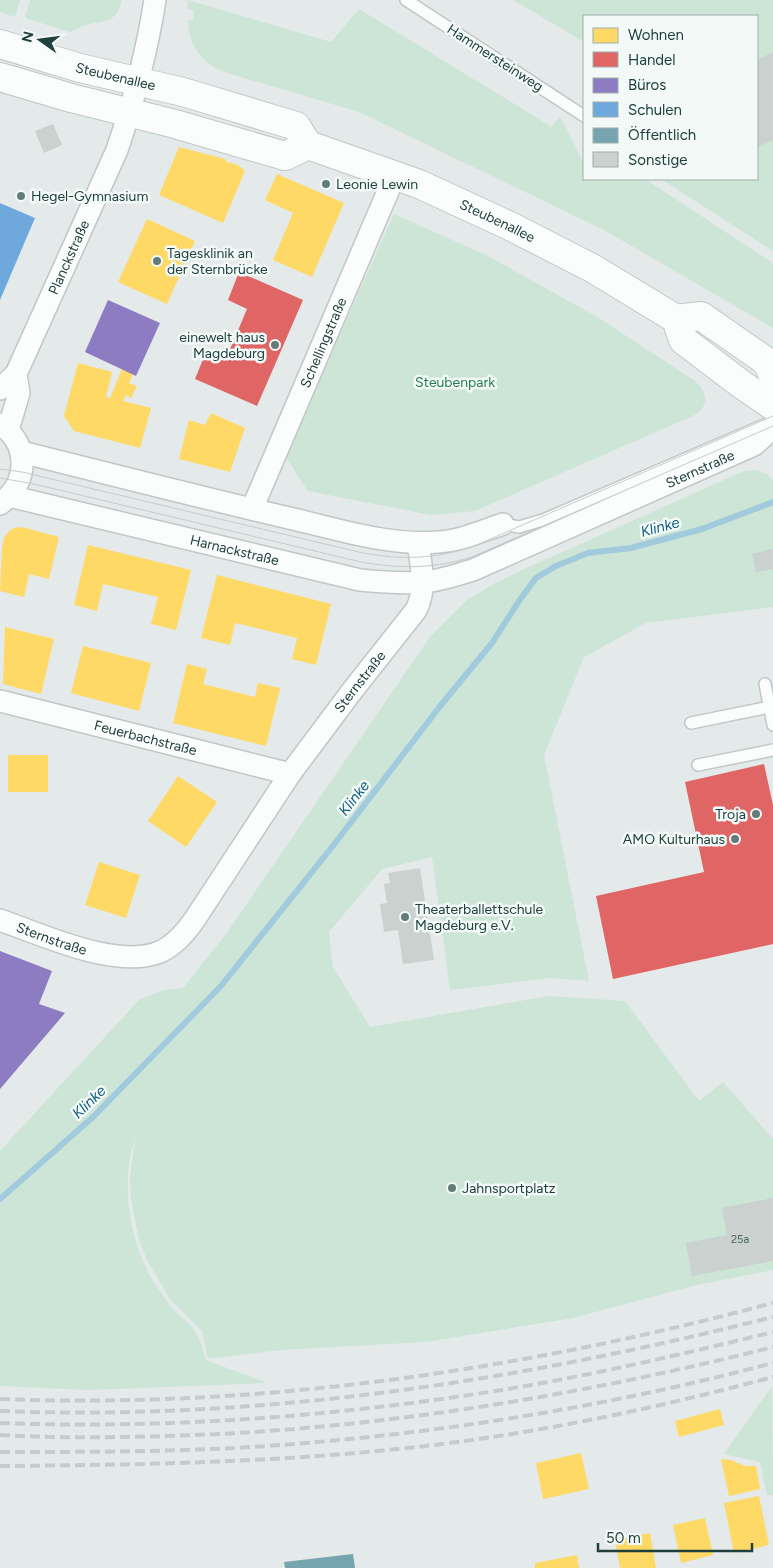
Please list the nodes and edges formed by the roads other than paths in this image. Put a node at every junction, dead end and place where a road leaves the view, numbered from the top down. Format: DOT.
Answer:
graph roads {
  1 [pos="406,0"];
  2 [pos="155,2"];
  3 [pos="0,44"];
  4 [pos="0,77"];
  5 [pos="138,81"];
  6 [pos="130,113"];
  7 [pos="583,115"];
  8 [pos="308,145"];
  9 [pos="394,175"];
  10 [pos="676,319"];
  11 [pos="16,374"];
  12 [pos="773,376"];
  13 [pos="0,389"];
  14 [pos="773,406"];
  15 [pos="773,421"];
  16 [pos="4,427"];
  17 [pos="773,428"];
  18 [pos="21,452"];
  19 [pos="5,500"];
  20 [pos="252,509"];
  21 [pos="503,524"];
  22 [pos="418,543"];
  23 [pos="423,582"];
  24 [pos="765,684"];
  25 [pos="0,701"];
  26 [pos="769,707"];
  27 [pos="691,723"];
  28 [pos="773,724"];
  29 [pos="773,750"];
  30 [pos="698,765"];
  31 [pos="290,774"];
  32 [pos="0,920"];
  1 -- 7 [label="lane, Hammersteinweg"];
  2 -- 5 [label="street, Planckstraße"];
  3 -- 5 [label="main road, Steubenallee"];
  4 -- 6 [label="main road"];
  5 -- 6 [label="street, Planckstraße"];
  5 -- 8 [label="main road, Steubenallee"];
  6 -- 8 [label="main road"];
  6 -- 11 [label="street, Planckstraße"];
  8 -- 9 [label="main road, Steubenallee"];
  9 -- 10 [label="main road, Steubenallee"];
  9 -- 20 [label="street, Schellingstraße"];
  10 -- 12 [label="main road"];
  10 -- 14 [label="main road"];
  11 -- 13 [label="street, Planckstraße"];
  11 -- 16 [label="street, Planckstraße"];
  15 -- 21 [label="lane"];
  16 -- 18 [label="street"];
  17 -- 23 [label="street, Sternstraße"];
  18 -- 19 [label="street"];
  18 -- 20 [label="street"];
  19 -- 23 [label="street, Harnackstraße"];
  20 -- 22 [label="street"];
  21 -- 22 [label="street"];
  22 -- 23 [label="street"];
  23 -- 31 [label="street, Sternstraße"];
  24 -- 26 [label="lane"];
  25 -- 31 [label="street, Feuerbachstraße"];
  26 -- 27 [label="lane"];
  26 -- 28 [label="lane"];
  29 -- 30 [label="lane"];
  31 -- 32 [label="street, Sternstraße"];
}
